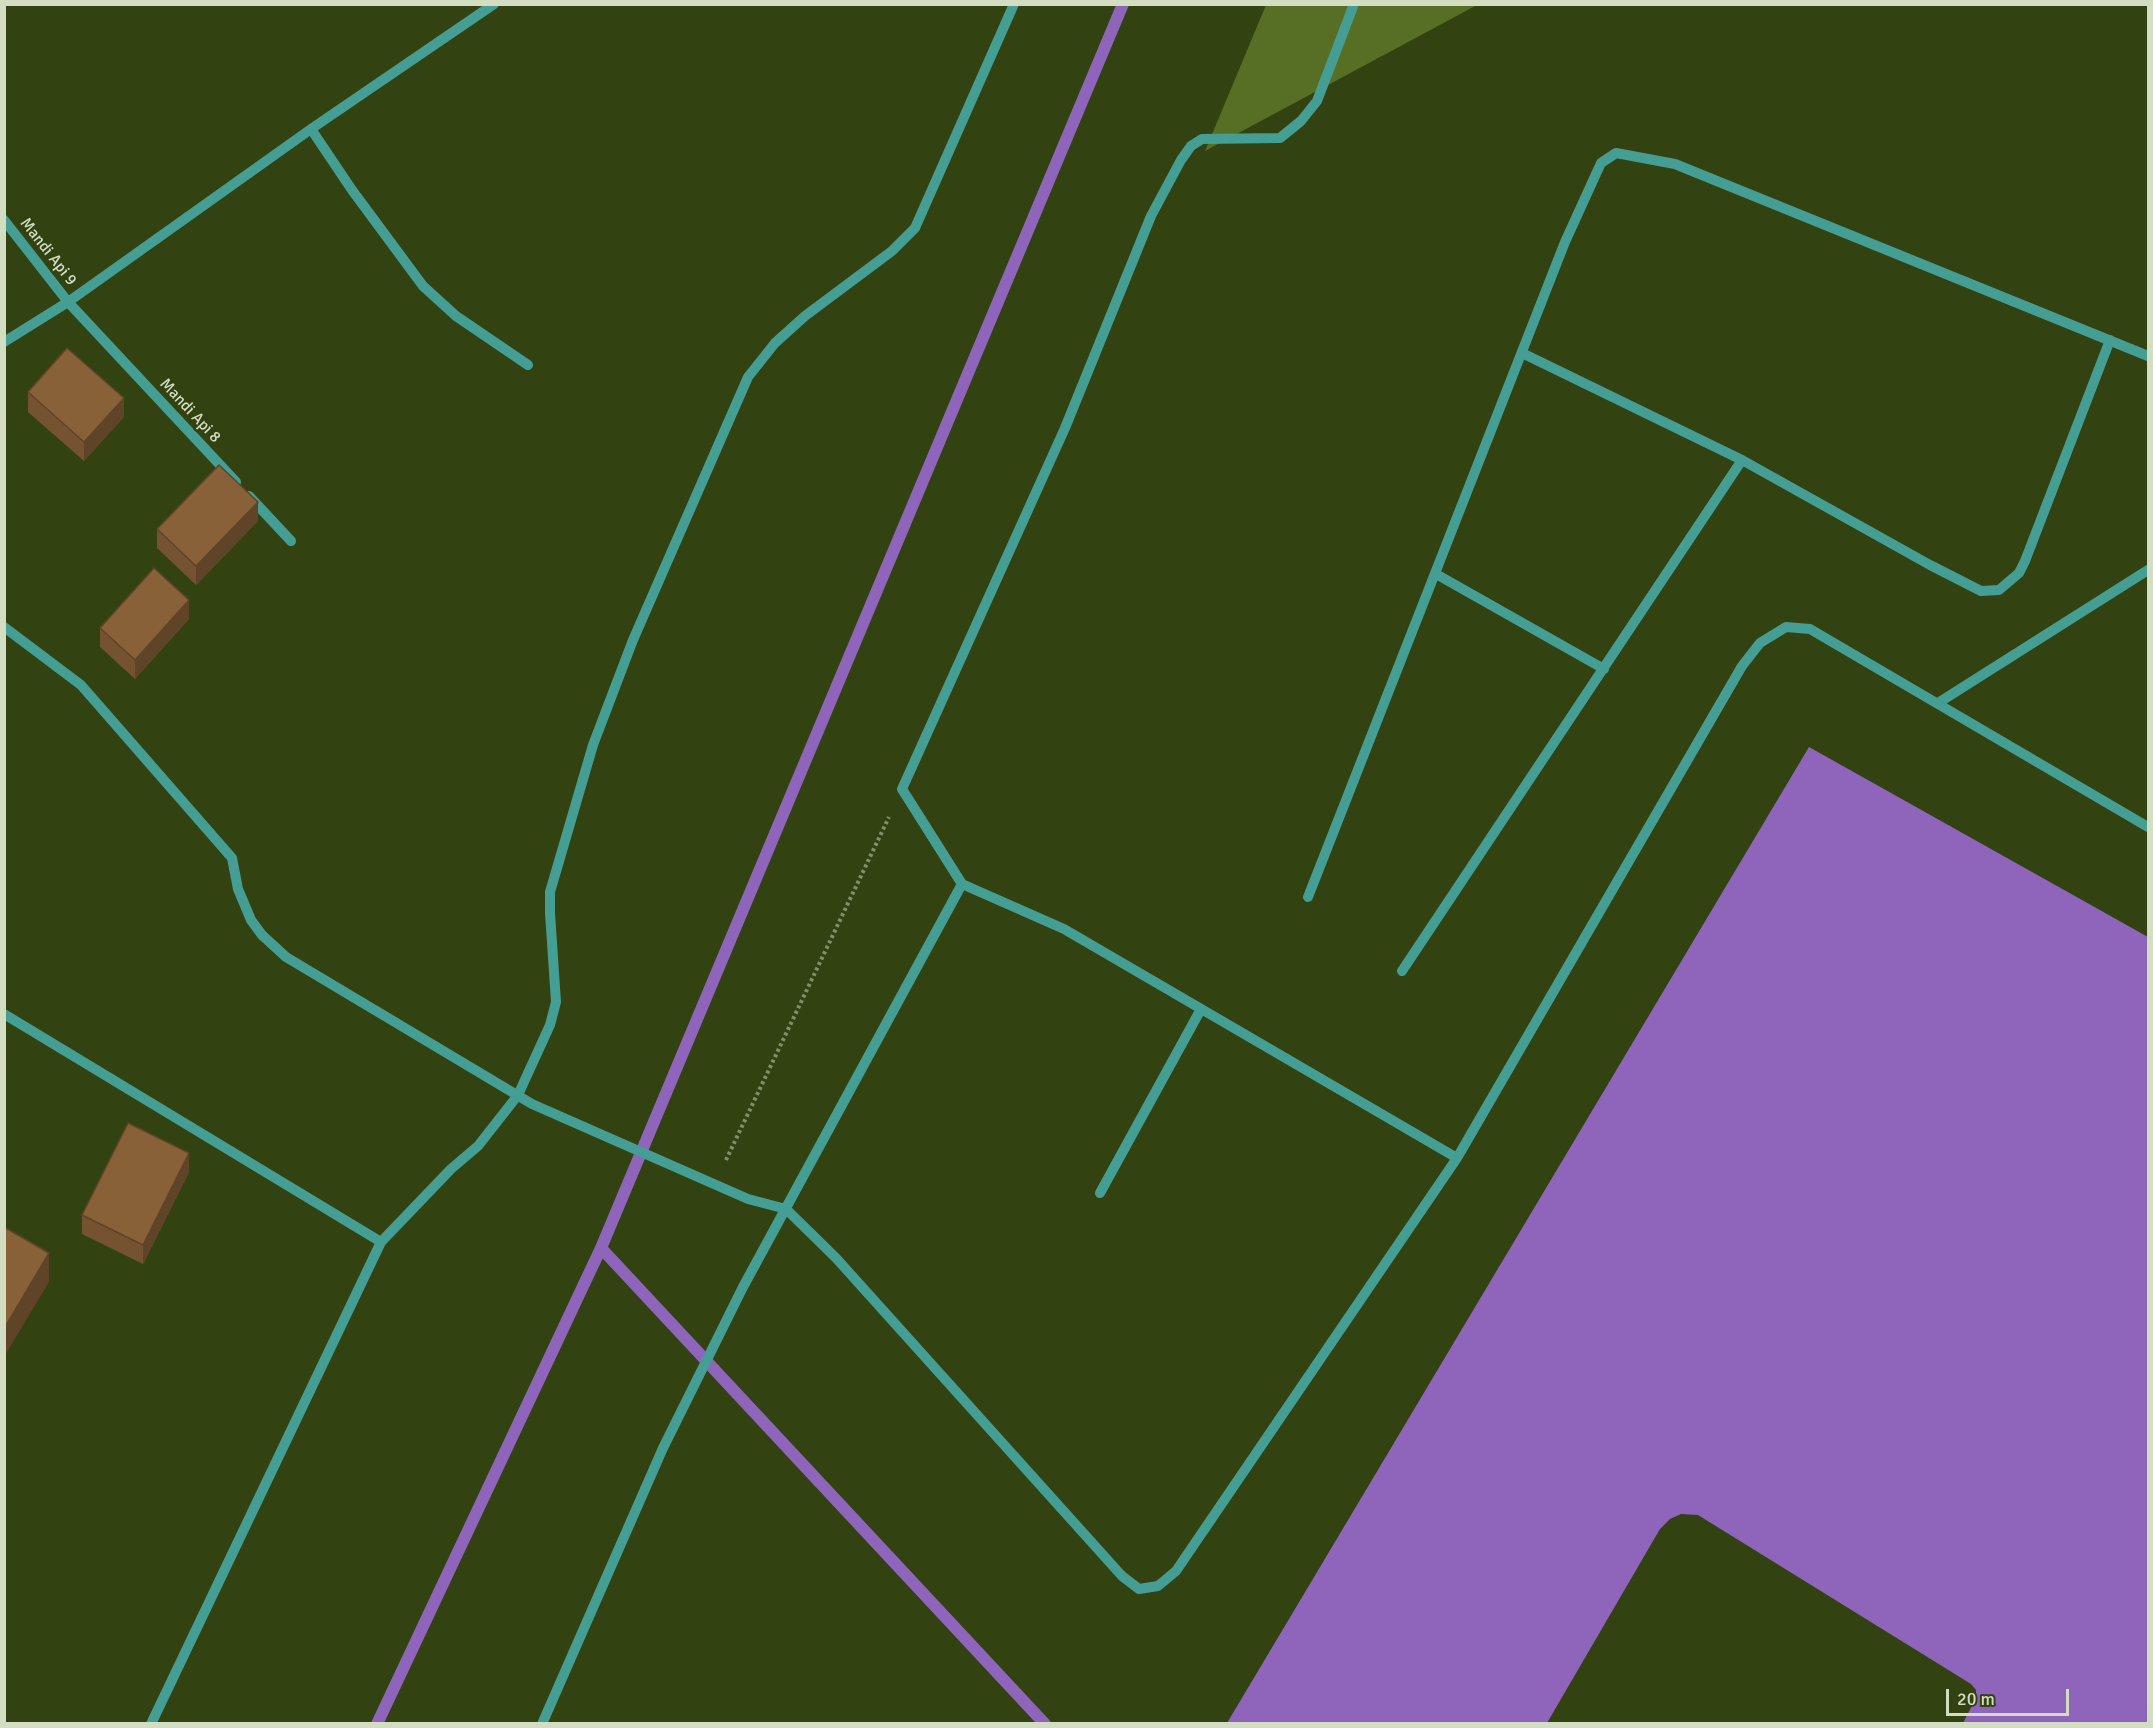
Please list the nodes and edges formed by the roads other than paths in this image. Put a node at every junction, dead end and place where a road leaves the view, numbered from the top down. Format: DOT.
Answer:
graph roads {
  1 [pos="494,4"];
  2 [pos="1014,4"];
  3 [pos="1354,4"];
  4 [pos="311,129"];
  5 [pos="4,220"];
  6 [pos="68,302"];
  7 [pos="2110,340"];
  8 [pos="4,342"];
  9 [pos="1522,353"];
  10 [pos="2148,356"];
  11 [pos="528,365"];
  12 [pos="1742,460"];
  13 [pos="291,541"];
  14 [pos="2148,570"];
  15 [pos="1436,574"];
  16 [pos="4,627"];
  17 [pos="1604,669"];
  18 [pos="1938,703"];
  19 [pos="2148,826"];
  20 [pos="962,884"];
  21 [pos="1308,897"];
  22 [pos="1402,971"];
  23 [pos="1201,1009"];
  24 [pos="4,1014"];
  25 [pos="518,1095"];
  26 [pos="1457,1158"];
  27 [pos="1100,1193"];
  28 [pos="786,1209"];
  29 [pos="381,1242"];
  30 [pos="151,1724"];
  31 [pos="542,1724"];
  1 -- 4 [label="street"];
  2 -- 25 [label="street"];
  3 -- 20 [label="street"];
  4 -- 6 [label="street"];
  4 -- 11 [label="street"];
  5 -- 6 [label="street, Mandi Api 9"];
  6 -- 8 [label="street"];
  6 -- 13 [label="street, Mandi Api 8"];
  7 -- 9 [label="street"];
  7 -- 10 [label="street"];
  7 -- 12 [label="street"];
  9 -- 12 [label="street"];
  9 -- 15 [label="street"];
  12 -- 17 [label="street"];
  14 -- 18 [label="street"];
  15 -- 17 [label="street"];
  15 -- 21 [label="street"];
  16 -- 25 [label="street"];
  17 -- 22 [label="street"];
  18 -- 19 [label="street"];
  18 -- 26 [label="street"];
  20 -- 23 [label="street"];
  20 -- 28 [label="street"];
  23 -- 26 [label="street"];
  23 -- 27 [label="street"];
  24 -- 29 [label="street"];
  25 -- 28 [label="street"];
  25 -- 29 [label="street"];
  26 -- 28 [label="street"];
  28 -- 31 [label="street"];
  29 -- 30 [label="street"];
}
